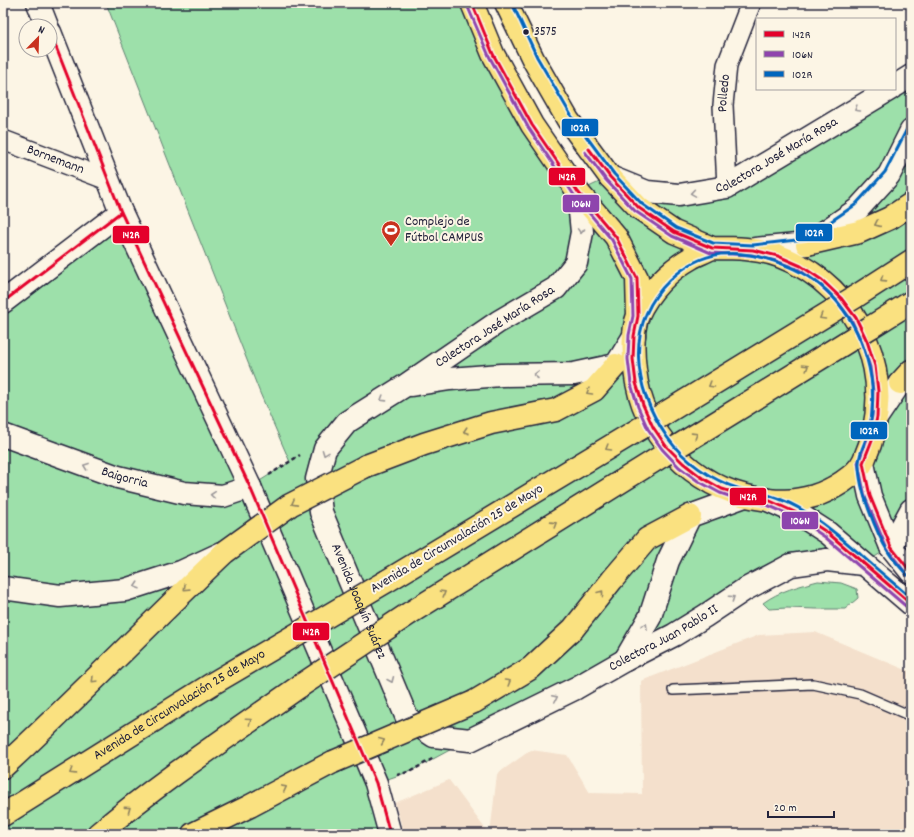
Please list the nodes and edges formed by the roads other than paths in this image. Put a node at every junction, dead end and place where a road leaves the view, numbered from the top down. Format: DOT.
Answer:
graph roads {
  1 [pos="38,3"];
  2 [pos="472,3"];
  3 [pos="506,3"];
  4 [pos="751,3"];
  5 [pos="45,18"];
  6 [pos="58,52"];
  7 [pos="911,76"];
  8 [pos="896,85"];
  9 [pos="888,90"];
  10 [pos="911,131"];
  11 [pos="3,140"];
  12 [pos="610,178"];
  13 [pos="108,180"];
  14 [pos="728,187"];
  15 [pos="578,192"];
  16 [pos="911,204"];
  17 [pos="121,212"];
  18 [pos="807,244"];
  19 [pos="712,248"];
  20 [pos="753,250"];
  21 [pos="911,261"];
  22 [pos="3,302"];
  23 [pos="911,302"];
  24 [pos="636,326"];
  25 [pos="616,365"];
  26 [pos="907,378"];
  27 [pos="406,385"];
  28 [pos="877,417"];
  29 [pos="347,422"];
  30 [pos="3,435"];
  31 [pos="863,463"];
  32 [pos="250,487"];
  33 [pos="745,496"];
  34 [pos="768,500"];
  35 [pos="911,510"];
  36 [pos="690,516"];
  37 [pos="891,547"];
  38 [pos="225,552"];
  39 [pos="863,564"];
  40 [pos="911,572"];
  41 [pos="3,588"];
  42 [pos="911,604"];
  43 [pos="625,660"];
  44 [pos="673,690"];
  45 [pos="911,716"];
  46 [pos="470,740"];
  47 [pos="3,767"];
  48 [pos="250,806"];
  49 [pos="3,815"];
  50 [pos="98,834"];
  51 [pos="193,834"];
  52 [pos="218,834"];
  53 [pos="390,834"];
  1 -- 5 [label="street"];
  2 -- 15 [label="highway"];
  3 -- 12 [label="highway"];
  4 -- 14 [label="street, Polledo"];
  6 -- 13 [label="street"];
  7 -- 8 [label="street"];
  9 -- 14 [label="street, Colectora José María Rosa, one-way"];
  10 -- 18 [label="street"];
  11 -- 13 [label="street, Bornemann"];
  14 -- 12 [label="street, Colectora José María Rosa, one-way"];
  12 -- 19 [label="highway"];
  13 -- 17 [label="street"];
  15 -- 24 [label="highway"];
  15 -- 27 [label="street, Colectora José María Rosa, one-way"];
  16 -- 18 [label="highway, one-way"];
  17 -- 22 [label="street"];
  17 -- 32 [label="street"];
  18 -- 20 [label="street"];
  19 -- 20 [label="highway"];
  19 -- 24 [label="highway"];
  20 -- 28 [label="highway"];
  21 -- 49 [label="highway, Avenida de Circunvalación 25 de Mayo, one-way, bridge"];
  50 -- 23 [label="highway, one-way, bridge"];
  24 -- 25 [label="street"];
  24 -- 33 [label="highway"];
  25 -- 27 [label="street, one-way"];
  25 -- 38 [label="highway, one-way, bridge"];
  26 -- 28 [label="street"];
  27 -- 29 [label="street, Colectora José María Rosa, one-way"];
  28 -- 31 [label="highway"];
  29 -- 46 [label="street, Avenida Joaquín Suárez, one-way"];
  32 -- 30 [label="street, Baigorria, one-way"];
  31 -- 34 [label="highway"];
  31 -- 37 [label="street"];
  32 -- 53 [label="street"];
  33 -- 34 [label="highway"];
  33 -- 36 [label="street"];
  34 -- 39 [label="street"];
  35 -- 37 [label="street"];
  43 -- 36 [label="street, one-way"];
  48 -- 36 [label="highway, one-way, bridge"];
  37 -- 40 [label="street"];
  38 -- 41 [label="street, one-way"];
  38 -- 47 [label="highway, one-way"];
  39 -- 42 [label="street"];
  43 -- 39 [label="street, Colectora Juan Pablo II, one-way"];
  46 -- 43 [label="street, Colectora Juan Pablo II, one-way"];
  44 -- 45 [label="lane"];
  48 -- 51 [label="highway"];
  48 -- 52 [label="street"];
}
